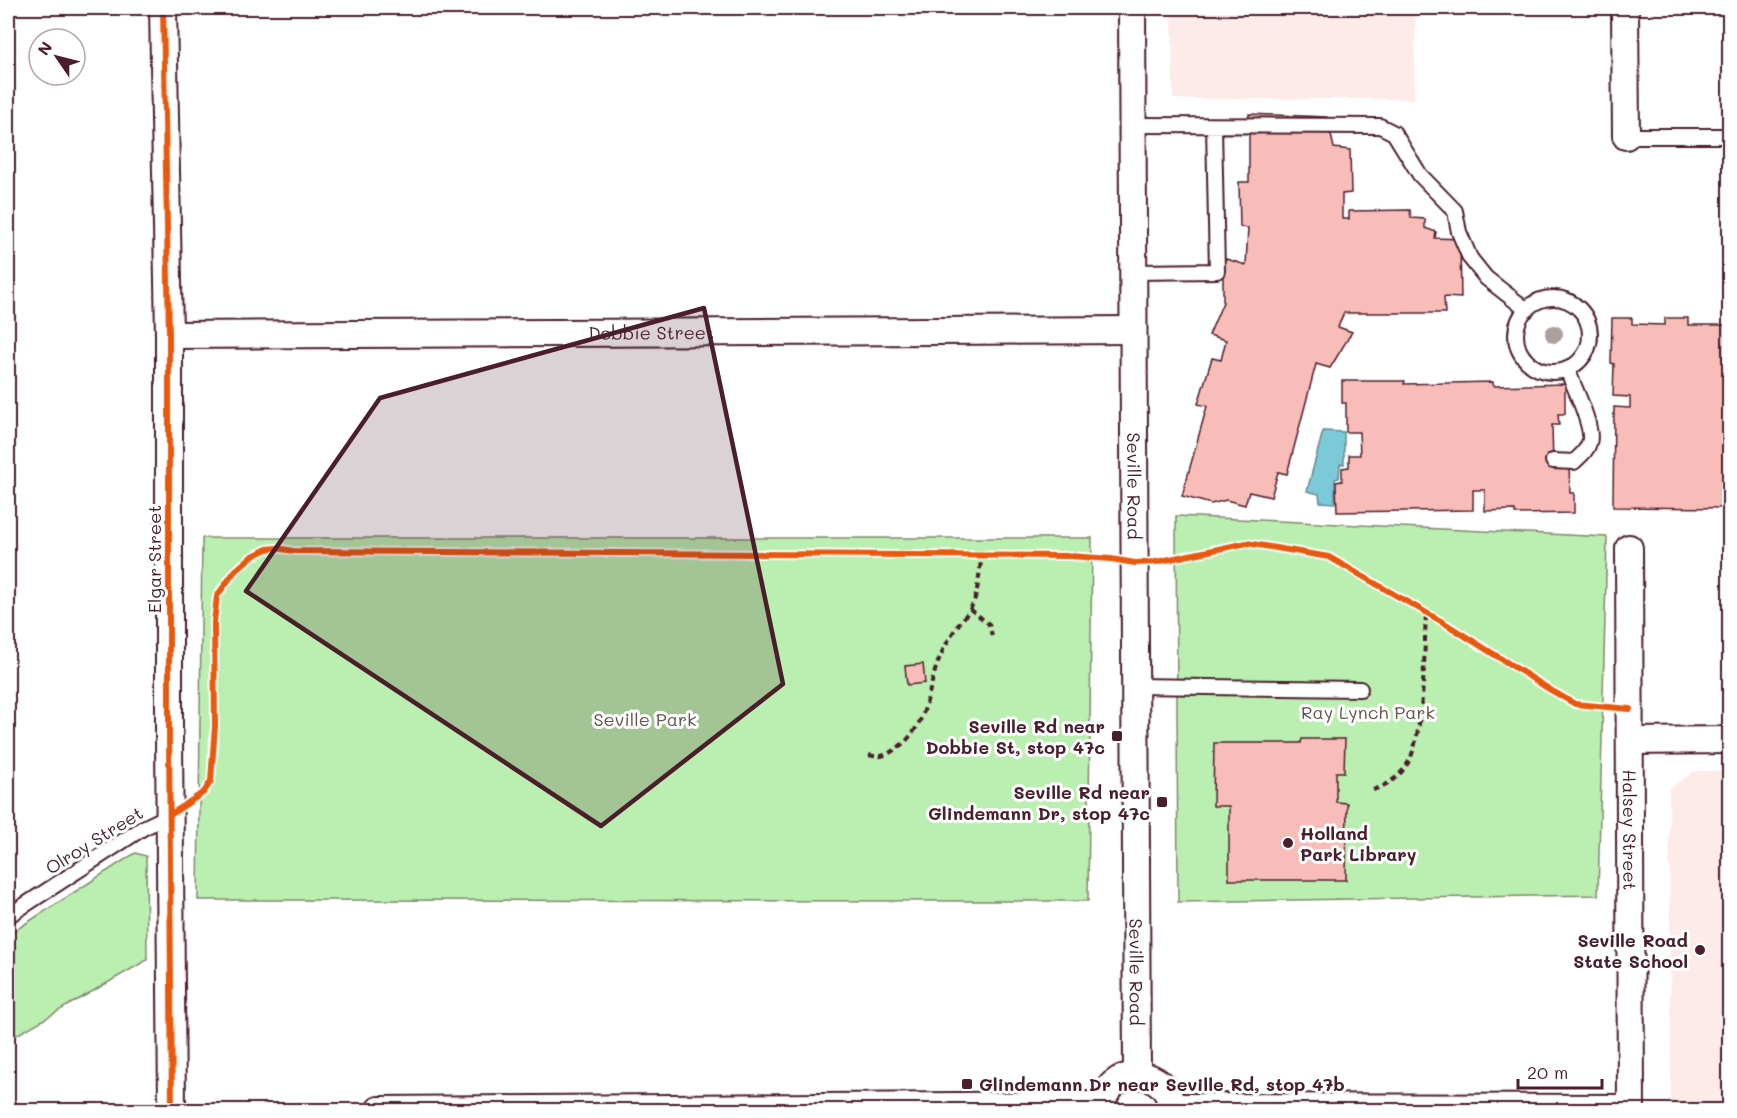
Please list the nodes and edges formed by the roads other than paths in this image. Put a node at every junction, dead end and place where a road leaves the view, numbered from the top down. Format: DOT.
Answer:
graph roads {
  1 [pos="163,8"];
  2 [pos="1132,8"];
  3 [pos="1625,8"];
  4 [pos="1132,125"];
  5 [pos="1214,126"];
  6 [pos="1626,136"];
  7 [pos="1730,136"];
  8 [pos="1134,272"];
  9 [pos="1527,310"];
  10 [pos="1133,330"];
  11 [pos="169,335"];
  12 [pos="1567,369"];
  13 [pos="1553,461"];
  14 [pos="1629,548"];
  15 [pos="1135,686"];
  16 [pos="1360,689"];
  17 [pos="1730,740"];
  18 [pos="1630,741"];
  19 [pos="170,815"];
  20 [pos="8,916"];
  21 [pos="1137,1075"];
  22 [pos="1102,1108"];
  23 [pos="1171,1109"];
  24 [pos="1631,1109"];
  25 [pos="172,1110"];
  26 [pos="380,1110"];
  1 -- 11 [label="street, Elgar Street"];
  2 -- 4 [label="street, Seville Road"];
  3 -- 6 [label="street"];
  4 -- 5 [label="lane"];
  4 -- 8 [label="street, Seville Road"];
  5 -- 8 [label="lane"];
  5 -- 9 [label="lane"];
  6 -- 7 [label="lane"];
  8 -- 10 [label="street, Seville Road"];
  9 -- 12 [label="lane"];
  9 -- 12 [label="lane"];
  10 -- 11 [label="street, Dobbie Street"];
  10 -- 15 [label="street, Seville Road"];
  11 -- 19 [label="street, Elgar Street"];
  12 -- 13 [label="lane"];
  14 -- 18 [label="street, Halsey Street"];
  15 -- 16 [label="lane"];
  15 -- 21 [label="street, Seville Road"];
  17 -- 18 [label="street"];
  18 -- 24 [label="street, Halsey Street"];
  19 -- 20 [label="lane, Olroy Street"];
  19 -- 25 [label="street, Elgar Street"];
  21 -- 22 [label="street"];
  21 -- 23 [label="street"];
  22 -- 26 [label="street"];
  23 -- 24 [label="street"];
}
